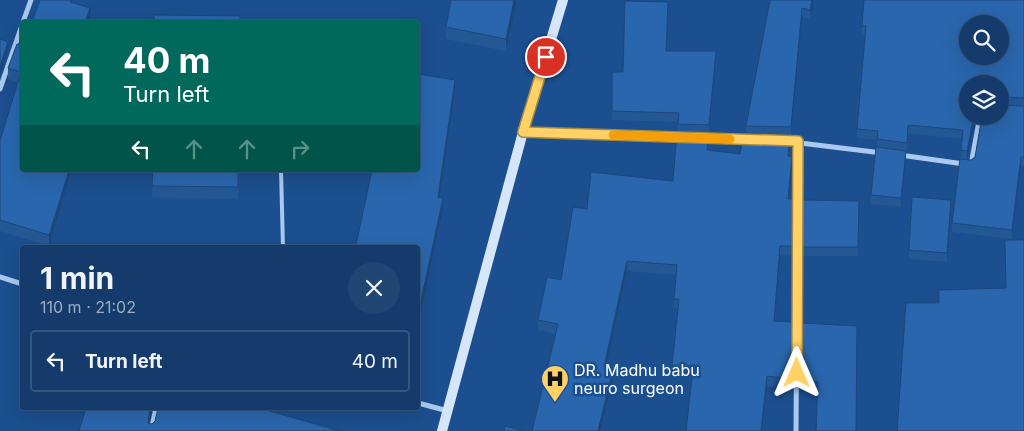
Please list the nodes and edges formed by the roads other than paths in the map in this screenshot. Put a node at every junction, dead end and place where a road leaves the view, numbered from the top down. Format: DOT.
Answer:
graph roads {
  1 [pos="31,0"];
  2 [pos="563,0"];
  3 [pos="24,20"];
  4 [pos="20,32"];
  5 [pos="0,89"];
  6 [pos="978,125"];
  7 [pos="523,132"];
  8 [pos="690,138"];
  9 [pos="700,138"];
  10 [pos="758,140"];
  11 [pos="778,141"];
  12 [pos="798,141"];
  13 [pos="884,153"];
  14 [pos="894,154"];
  15 [pos="281,172"];
  16 [pos="283,245"];
  17 [pos="0,277"];
  18 [pos="20,283"];
  19 [pos="420,404"];
  20 [pos="155,410"];
  21 [pos="448,411"];
  22 [pos="150,431"];
  23 [pos="442,431"];
  24 [pos="796,431"];
  1 -- 3 [label="street"];
  2 -- 7 [label="street"];
  4 -- 5 [label="street"];
  6 -- 14 [label="street"];
  7 -- 8 [label="street"];
  7 -- 21 [label="street"];
  9 -- 10 [label="street"];
  11 -- 12 [label="street"];
  12 -- 13 [label="street"];
  12 -- 24 [label="street"];
  15 -- 16 [label="lane"];
  17 -- 18 [label="street"];
  19 -- 21 [label="street"];
  20 -- 22 [label="street"];
  21 -- 23 [label="street"];
}
